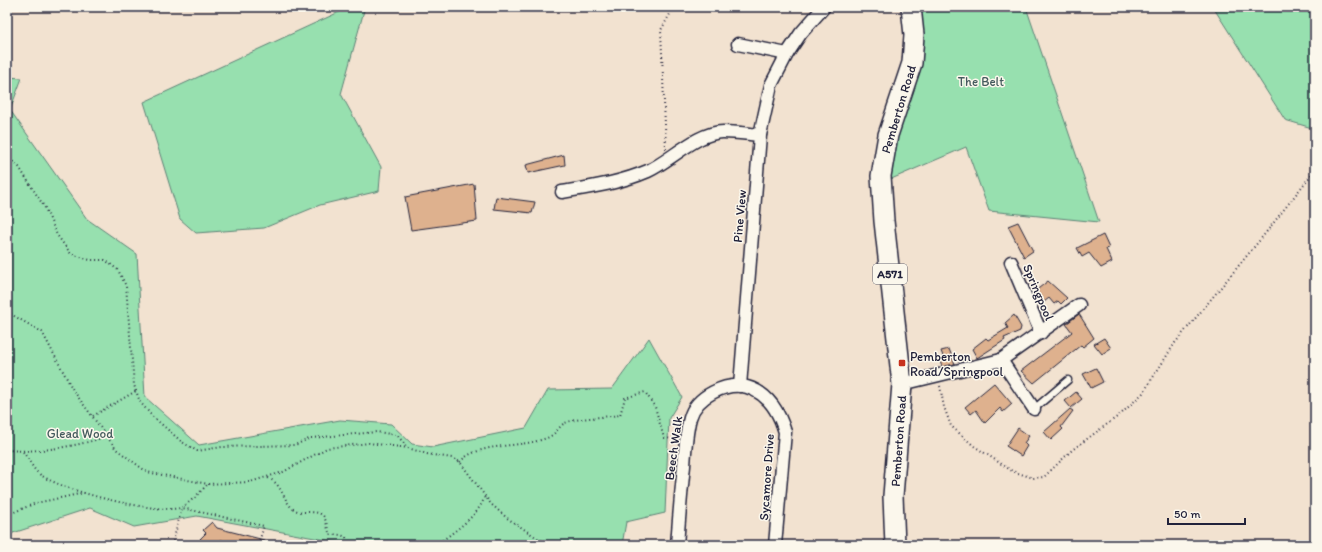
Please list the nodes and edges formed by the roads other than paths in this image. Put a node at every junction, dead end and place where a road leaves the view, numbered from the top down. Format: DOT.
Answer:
graph roads {
  1 [pos="824,7"];
  2 [pos="911,7"];
  3 [pos="738,45"];
  4 [pos="787,54"];
  5 [pos="760,135"];
  6 [pos="562,192"];
  7 [pos="1011,262"];
  8 [pos="1079,305"];
  9 [pos="1041,334"];
  10 [pos="1001,360"];
  11 [pos="1068,380"];
  12 [pos="902,384"];
  13 [pos="740,386"];
  14 [pos="1034,409"];
  15 [pos="677,545"];
  16 [pos="775,545"];
  17 [pos="895,545"];
  1 -- 4 [label="street, Pine View"];
  2 -- 12 [label="main road, Pemberton Road / A571"];
  3 -- 4 [label="street"];
  4 -- 5 [label="street, Pine View"];
  5 -- 6 [label="street"];
  5 -- 13 [label="street, Pine View"];
  7 -- 9 [label="street, Springpool"];
  8 -- 9 [label="street, Springpool"];
  9 -- 10 [label="street, Springpool"];
  10 -- 12 [label="street, Springpool"];
  10 -- 14 [label="street"];
  11 -- 14 [label="lane"];
  12 -- 17 [label="main road, Pemberton Road / A571"];
  13 -- 15 [label="street, Beech Walk"];
  13 -- 16 [label="street, Sycamore Drive"];
}
